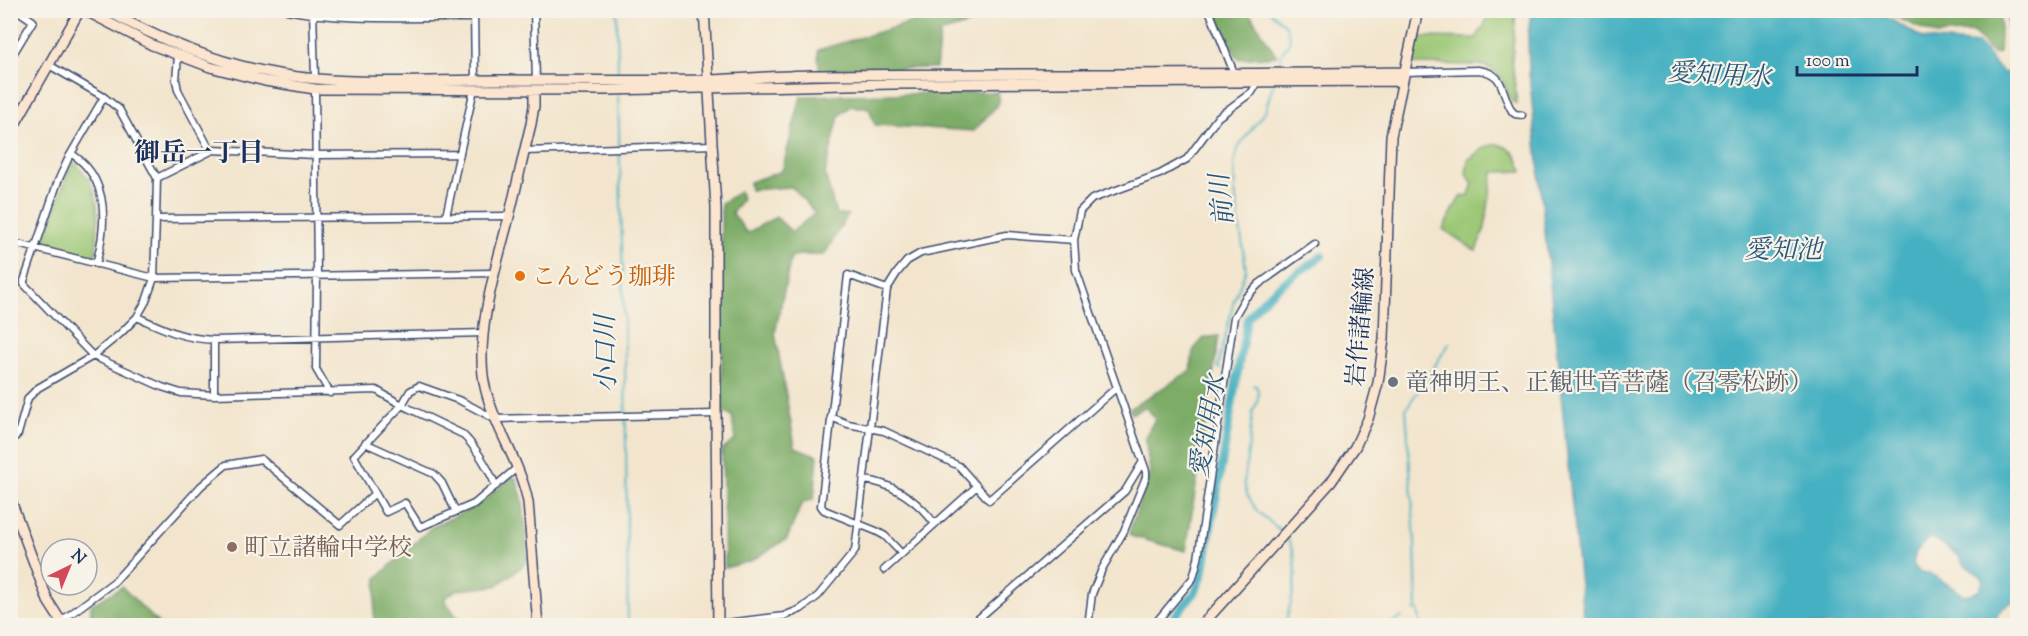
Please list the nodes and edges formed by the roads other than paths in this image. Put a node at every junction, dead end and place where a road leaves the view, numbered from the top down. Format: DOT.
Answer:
graph roads {
  1 [pos="17,10"];
  2 [pos="80,10"];
  3 [pos="84,10"];
  4 [pos="106,10"];
  5 [pos="287,10"];
  6 [pos="534,10"];
  7 [pos="704,10"];
  8 [pos="1209,10"];
  9 [pos="1418,10"];
  10 [pos="313,13"];
  11 [pos="474,14"];
  12 [pos="178,56"];
  13 [pos="10,59"];
  14 [pos="49,64"];
  15 [pos="1234,73"];
  16 [pos="1402,77"];
  17 [pos="536,80"];
  18 [pos="1258,82"];
  19 [pos="315,84"];
  20 [pos="708,84"];
  21 [pos="474,85"];
  22 [pos="607,86"];
  23 [pos="534,91"];
  24 [pos="104,97"];
  25 [pos="1522,115"];
  26 [pos="13,121"];
  27 [pos="10,133"];
  28 [pos="713,145"];
  29 [pos="210,150"];
  30 [pos="524,151"];
  31 [pos="72,154"];
  32 [pos="460,154"];
  33 [pos="315,155"];
  34 [pos="157,178"];
  35 [pos="446,216"];
  36 [pos="509,216"];
  37 [pos="316,218"];
  38 [pos="156,219"];
  39 [pos="1074,240"];
  40 [pos="10,242"];
  41 [pos="1315,244"];
  42 [pos="34,248"];
  43 [pos="96,264"];
  44 [pos="494,273"];
  45 [pos="317,276"];
  46 [pos="154,278"];
  47 [pos="887,289"];
  48 [pos="137,316"];
  49 [pos="484,333"];
  50 [pos="318,338"];
  51 [pos="214,340"];
  52 [pos="93,356"];
  53 [pos="1117,387"];
  54 [pos="330,393"];
  55 [pos="214,395"];
  56 [pos="402,405"];
  57 [pos="716,414"];
  58 [pos="831,417"];
  59 [pos="495,419"];
  60 [pos="869,428"];
  61 [pos="10,442"];
  62 [pos="365,443"];
  63 [pos="1142,463"];
  64 [pos="518,467"];
  65 [pos="865,480"];
  66 [pos="496,486"];
  67 [pos="977,486"];
  68 [pos="375,493"];
  69 [pos="10,498"];
  70 [pos="456,512"];
  71 [pos="935,524"];
  72 [pos="859,525"];
  73 [pos="902,554"];
  74 [pos="884,570"];
  75 [pos="62,624"];
  76 [pos="538,626"];
  77 [pos="719,626"];
  78 [pos="970,626"];
  79 [pos="1088,626"];
  80 [pos="1153,626"];
  81 [pos="1201,626"];
  1 -- 13 [label="street"];
  2 -- 14 [label="street"];
  3 -- 12 [label="street"];
  4 -- 19 [label="street"];
  5 -- 10 [label="street"];
  6 -- 17 [label="street"];
  7 -- 20 [label="street"];
  8 -- 15 [label="street"];
  9 -- 16 [label="street, 岩作諸輪線"];
  10 -- 11 [label="street"];
  10 -- 19 [label="street"];
  11 -- 21 [label="street"];
  12 -- 19 [label="street"];
  12 -- 29 [label="street"];
  14 -- 24 [label="street"];
  14 -- 26 [label="street"];
  15 -- 16 [label="street"];
  15 -- 20 [label="street"];
  16 -- 18 [label="street"];
  16 -- 25 [label="street"];
  16 -- 81 [label="street, 岩作諸輪線"];
  17 -- 21 [label="street"];
  17 -- 22 [label="street"];
  18 -- 20 [label="street"];
  18 -- 39 [label="street"];
  19 -- 21 [label="street"];
  19 -- 33 [label="street"];
  20 -- 22 [label="street"];
  20 -- 28 [label="street"];
  21 -- 23 [label="street"];
  21 -- 32 [label="street"];
  22 -- 23 [label="street"];
  23 -- 30 [label="street"];
  24 -- 31 [label="street"];
  24 -- 34 [label="street"];
  26 -- 27 [label="street"];
  28 -- 30 [label="street"];
  28 -- 57 [label="street"];
  29 -- 33 [label="street"];
  29 -- 34 [label="street"];
  30 -- 36 [label="street"];
  31 -- 42 [label="street"];
  31 -- 43 [label="street"];
  32 -- 33 [label="street"];
  32 -- 35 [label="street"];
  33 -- 37 [label="street"];
  34 -- 38 [label="street"];
  35 -- 36 [label="street"];
  35 -- 37 [label="street"];
  36 -- 44 [label="street"];
  37 -- 38 [label="street"];
  37 -- 45 [label="street"];
  38 -- 46 [label="street"];
  39 -- 47 [label="street"];
  39 -- 53 [label="street"];
  40 -- 42 [label="street"];
  41 -- 80 [label="street"];
  42 -- 43 [label="street"];
  42 -- 52 [label="street"];
  43 -- 46 [label="street"];
  44 -- 45 [label="street"];
  44 -- 49 [label="street"];
  45 -- 46 [label="street"];
  45 -- 50 [label="street"];
  46 -- 48 [label="street"];
  47 -- 58 [label="street"];
  47 -- 60 [label="street"];
  48 -- 51 [label="street"];
  48 -- 52 [label="street"];
  49 -- 50 [label="street"];
  49 -- 59 [label="street"];
  50 -- 51 [label="street"];
  50 -- 54 [label="street"];
  51 -- 55 [label="street"];
  52 -- 55 [label="street"];
  52 -- 61 [label="street"];
  53 -- 63 [label="street"];
  53 -- 67 [label="street"];
  54 -- 55 [label="street"];
  54 -- 56 [label="street"];
  56 -- 59 [label="street"];
  56 -- 62 [label="street"];
  56 -- 66 [label="street"];
  57 -- 59 [label="street"];
  57 -- 77 [label="street"];
  58 -- 60 [label="street"];
  58 -- 72 [label="street"];
  59 -- 64 [label="street"];
  60 -- 65 [label="street"];
  60 -- 67 [label="street"];
  62 -- 68 [label="street"];
  62 -- 70 [label="street"];
  63 -- 78 [label="street"];
  63 -- 79 [label="street"];
  64 -- 66 [label="street"];
  64 -- 76 [label="street"];
  65 -- 71 [label="street"];
  65 -- 72 [label="street"];
  66 -- 70 [label="street"];
  67 -- 71 [label="street"];
  68 -- 70 [label="street"];
  68 -- 75 [label="street"];
  69 -- 75 [label="street"];
  71 -- 73 [label="street"];
  72 -- 73 [label="street"];
  72 -- 77 [label="street"];
  73 -- 74 [label="street"];
}
